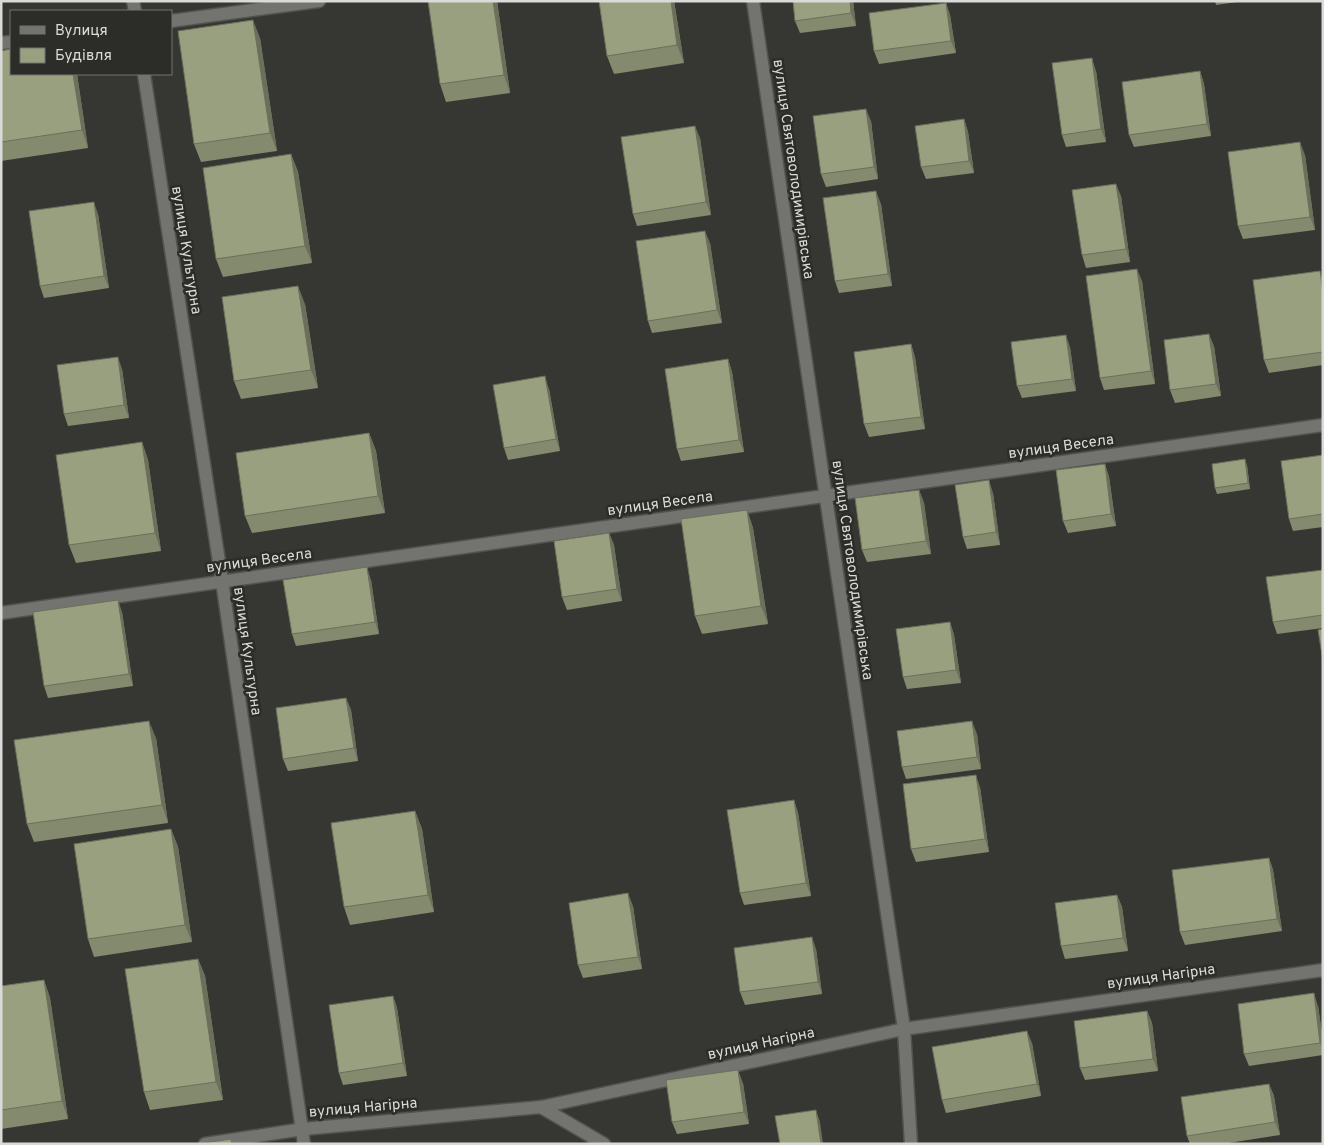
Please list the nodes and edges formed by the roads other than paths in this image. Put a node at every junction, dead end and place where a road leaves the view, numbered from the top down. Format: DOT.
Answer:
graph roads {
  1 [pos="319,1"];
  2 [pos="752,1"];
  3 [pos="172,21"];
  4 [pos="144,75"];
  5 [pos="1323,425"];
  6 [pos="825,496"];
  7 [pos="222,581"];
  8 [pos="1,612"];
  9 [pos="1323,970"];
  10 [pos="904,1029"];
  11 [pos="541,1107"];
  12 [pos="302,1129"];
  13 [pos="205,1144"];
  14 [pos="304,1144"];
  15 [pos="604,1144"];
  16 [pos="911,1144"];
  1 -- 3 [label="street"];
  2 -- 6 [label="street, вулиця Святоволодимирівська"];
  4 -- 7 [label="street, вулиця Культурна"];
  5 -- 6 [label="street, вулиця Весела"];
  6 -- 7 [label="street, вулиця Весела"];
  6 -- 10 [label="street, вулиця Святоволодимирівська"];
  7 -- 8 [label="street, вулиця Весела"];
  7 -- 12 [label="street, вулиця Культурна"];
  9 -- 10 [label="street, вулиця Нагірна"];
  10 -- 11 [label="street, вулиця Нагірна"];
  10 -- 16 [label="street, вулиця Святоволодимирівська"];
  11 -- 12 [label="street, вулиця Нагірна"];
  11 -- 15 [label="street"];
  12 -- 13 [label="street, вулиця Нагірна"];
  12 -- 14 [label="street, вулиця Культурна"];
}
